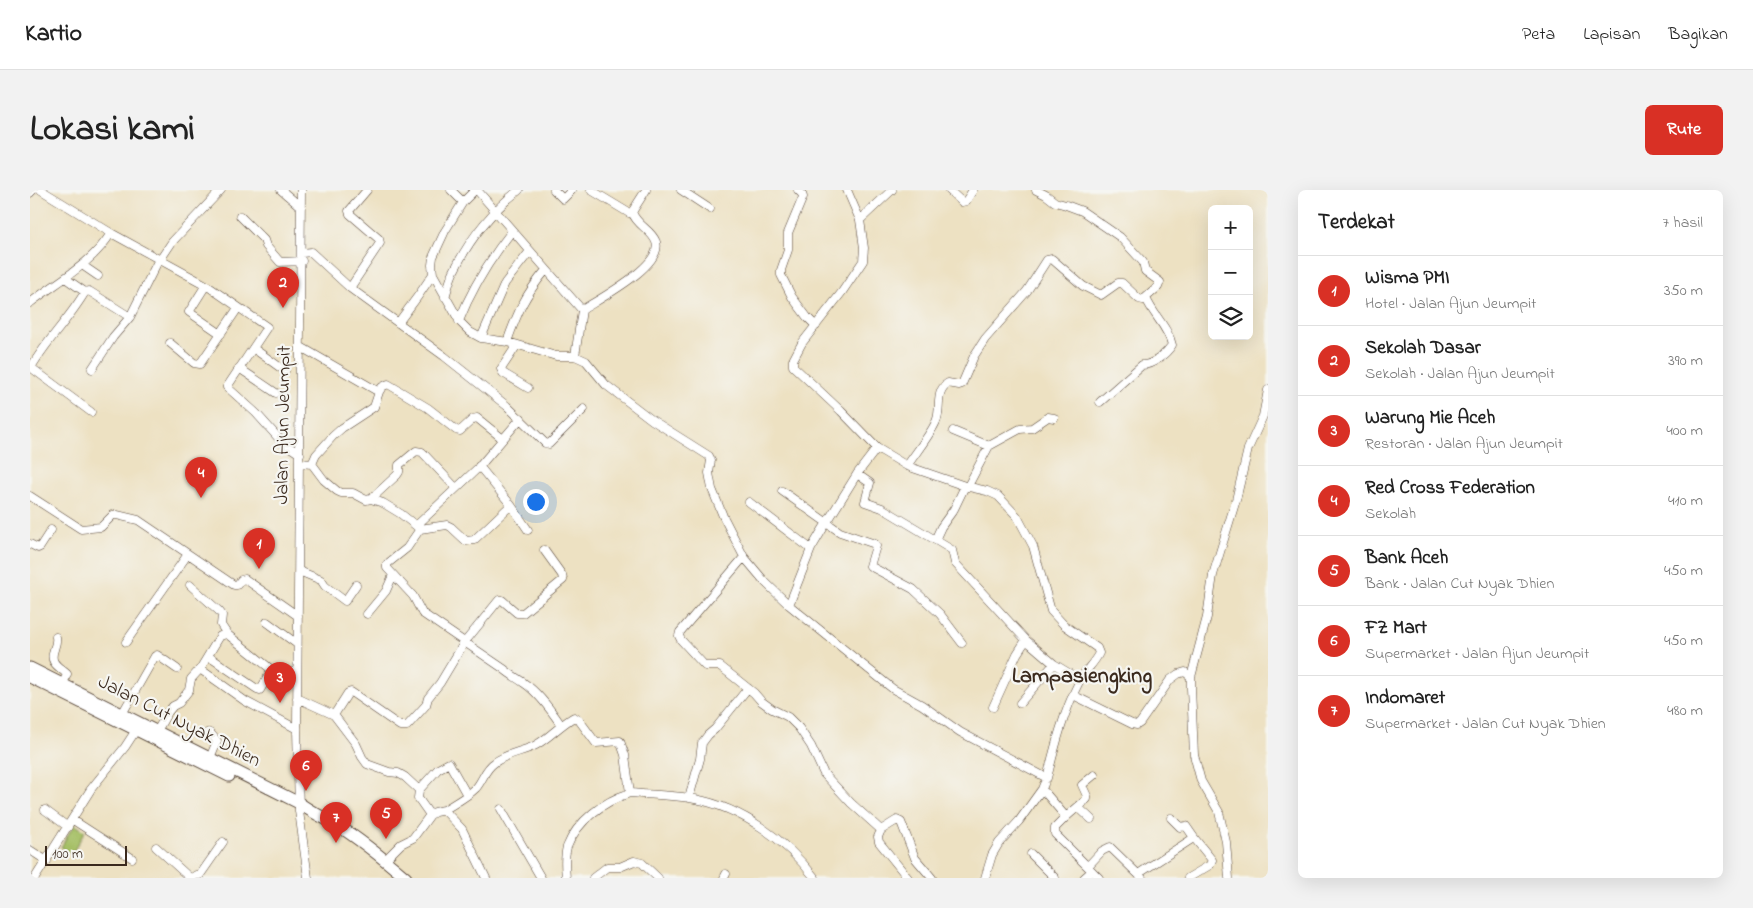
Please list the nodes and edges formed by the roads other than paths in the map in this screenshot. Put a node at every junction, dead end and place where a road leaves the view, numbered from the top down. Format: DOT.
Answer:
graph roads {
  1 [pos="32,190"];
  2 [pos="41,190"];
  3 [pos="220,190"];
  4 [pos="281,190"];
  5 [pos="302,190"];
  6 [pos="366,190"];
  7 [pos="451,190"];
  8 [pos="476,190"];
  9 [pos="519,190"];
  10 [pos="554,190"];
  11 [pos="572,190"];
  12 [pos="591,190"];
  13 [pos="646,190"];
  14 [pos="681,190"];
  15 [pos="798,190"];
  16 [pos="847,190"];
  17 [pos="892,190"];
  18 [pos="949,190"];
  19 [pos="973,190"];
  20 [pos="1036,190"];
  21 [pos="30,193"];
  22 [pos="463,202"];
  23 [pos="301,207"];
  24 [pos="710,209"];
  25 [pos="495,211"];
  26 [pos="632,212"];
  27 [pos="240,216"];
  28 [pos="860,220"];
  29 [pos="512,231"];
  30 [pos="111,233"];
  31 [pos="530,251"];
  32 [pos="302,257"];
  33 [pos="160,259"];
  34 [pos="82,265"];
  35 [pos="546,270"];
  36 [pos="433,274"];
  37 [pos="98,276"];
  38 [pos="65,278"];
  39 [pos="206,285"];
  40 [pos="350,288"];
  41 [pos="85,292"];
  42 [pos="445,297"];
  43 [pos="1146,298"];
  44 [pos="31,302"];
  45 [pos="238,308"];
  46 [pos="582,310"];
  47 [pos="130,316"];
  48 [pos="459,321"];
  49 [pos="398,322"];
  50 [pos="813,328"];
  51 [pos="220,334"];
  52 [pos="480,338"];
  53 [pos="507,342"];
  54 [pos="170,343"];
  55 [pos="517,345"];
  56 [pos="301,347"];
  57 [pos="253,348"];
  58 [pos="575,356"];
  59 [pos="239,368"];
  60 [pos="92,369"];
  61 [pos="285,371"];
  62 [pos="528,388"];
  63 [pos="1268,390"];
  64 [pos="379,392"];
  65 [pos="276,393"];
  66 [pos="1100,402"];
  67 [pos="584,409"];
  68 [pos="91,412"];
  69 [pos="521,418"];
  70 [pos="1054,418"];
  71 [pos="953,431"];
  72 [pos="503,439"];
  73 [pos="989,446"];
  74 [pos="877,448"];
  75 [pos="300,454"];
  76 [pos="300,464"];
  77 [pos="312,464"];
  78 [pos="479,466"];
  79 [pos="907,466"];
  80 [pos="857,474"];
  81 [pos="967,486"];
  82 [pos="456,488"];
  83 [pos="782,490"];
  84 [pos="30,496"];
  85 [pos="371,499"];
  86 [pos="749,502"];
  87 [pos="511,505"];
  88 [pos="827,523"];
  89 [pos="418,528"];
  90 [pos="51,530"];
  91 [pos="528,530"];
  92 [pos="935,540"];
  93 [pos="30,544"];
  94 [pos="811,549"];
  95 [pos="544,550"];
  96 [pos="188,554"];
  97 [pos="744,557"];
  98 [pos="299,570"];
  99 [pos="394,575"];
  100 [pos="190,585"];
  101 [pos="356,585"];
  102 [pos="789,605"];
  103 [pos="367,614"];
  104 [pos="298,616"];
  105 [pos="267,622"];
  106 [pos="227,634"];
  107 [pos="56,638"];
  108 [pos="1026,640"];
  109 [pos="126,642"];
  110 [pos="464,643"];
  111 [pos="962,643"];
  112 [pos="297,644"];
  113 [pos="208,656"];
  114 [pos="1054,664"];
  115 [pos="30,668"];
  116 [pos="177,669"];
  117 [pos="200,669"];
  118 [pos="272,670"];
  119 [pos="297,672"];
  120 [pos="30,677"];
  121 [pos="1192,677"];
  122 [pos="1080,680"];
  123 [pos="63,684"];
  124 [pos="748,688"];
  125 [pos="1073,695"];
  126 [pos="297,698"];
  127 [pos="1020,704"];
  128 [pos="993,707"];
  129 [pos="122,714"];
  130 [pos="334,715"];
  131 [pos="561,725"];
  132 [pos="139,727"];
  133 [pos="297,729"];
  134 [pos="157,731"];
  135 [pos="208,733"];
  136 [pos="210,758"];
  137 [pos="1094,775"];
  138 [pos="1047,778"];
  139 [pos="1042,789"];
  140 [pos="419,790"];
  141 [pos="630,793"];
  142 [pos="468,795"];
  143 [pos="688,798"];
  144 [pos="1078,807"];
  145 [pos="303,809"];
  146 [pos="501,809"];
  147 [pos="45,810"];
  148 [pos="444,810"];
  149 [pos="430,815"];
  150 [pos="1066,817"];
  151 [pos="1170,818"];
  152 [pos="1092,819"];
  153 [pos="71,823"];
  154 [pos="881,830"];
  155 [pos="1195,839"];
  156 [pos="223,842"];
  157 [pos="156,847"];
  158 [pos="30,850"];
  159 [pos="1031,854"];
  160 [pos="132,858"];
  161 [pos="385,860"];
  162 [pos="47,861"];
  163 [pos="1090,868"];
  164 [pos="1140,876"];
  165 [pos="37,877"];
  166 [pos="191,878"];
  167 [pos="308,878"];
  168 [pos="406,878"];
  169 [pos="486,878"];
  170 [pos="541,878"];
  171 [pos="566,878"];
  172 [pos="593,878"];
  173 [pos="658,878"];
  174 [pos="815,878"];
  175 [pos="908,878"];
  176 [pos="932,878"];
  177 [pos="985,878"];
  178 [pos="1055,878"];
  179 [pos="1084,878"];
  180 [pos="1099,878"];
  181 [pos="1188,878"];
  182 [pos="1229,878"];
  1 -- 21 [label="street"];
  2 -- 30 [label="street"];
  3 -- 33 [label="street"];
  4 -- 23 [label="street"];
  5 -- 23 [label="street, Jalan Ajun Jeumpit"];
  6 -- 40 [label="street"];
  7 -- 22 [label="street"];
  8 -- 22 [label="street"];
  8 -- 25 [label="street"];
  9 -- 25 [label="street"];
  10 -- 11 [label="street"];
  12 -- 26 [label="street"];
  13 -- 26 [label="street"];
  14 -- 24 [label="street"];
  15 -- 50 [label="street"];
  16 -- 28 [label="street"];
  17 -- 28 [label="street"];
  18 -- 19 [label="street"];
  20 -- 43 [label="street"];
  22 -- 36 [label="street"];
  23 -- 32 [label="street, Jalan Ajun Jeumpit"];
  25 -- 29 [label="street"];
  25 -- 42 [label="street"];
  26 -- 46 [label="street"];
  27 -- 32 [label="street"];
  28 -- 50 [label="street"];
  29 -- 31 [label="street"];
  29 -- 48 [label="street"];
  30 -- 33 [label="street"];
  30 -- 34 [label="street"];
  31 -- 35 [label="street"];
  31 -- 52 [label="street"];
  32 -- 40 [label="street"];
  32 -- 56 [label="street, Jalan Ajun Jeumpit"];
  33 -- 39 [label="street"];
  33 -- 47 [label="street"];
  34 -- 37 [label="street"];
  34 -- 38 [label="street"];
  35 -- 46 [label="street"];
  35 -- 53 [label="street"];
  36 -- 42 [label="street"];
  36 -- 49 [label="street"];
  38 -- 41 [label="street"];
  38 -- 44 [label="street"];
  39 -- 45 [label="street"];
  39 -- 51 [label="street"];
  40 -- 49 [label="street"];
  41 -- 47 [label="street"];
  41 -- 68 [label="street"];
  42 -- 48 [label="street"];
  43 -- 66 [label="street"];
  43 -- 79 [label="street"];
  45 -- 51 [label="street"];
  45 -- 57 [label="street"];
  46 -- 58 [label="street"];
  47 -- 60 [label="street"];
  48 -- 52 [label="street"];
  49 -- 69 [label="street"];
  50 -- 74 [label="street"];
  51 -- 54 [label="street"];
  52 -- 53 [label="street"];
  53 -- 55 [label="street"];
  55 -- 58 [label="street"];
  55 -- 62 [label="street"];
  56 -- 64 [label="street"];
  56 -- 75 [label="street, Jalan Ajun Jeumpit"];
  57 -- 59 [label="street"];
  57 -- 61 [label="street"];
  58 -- 97 [label="street"];
  59 -- 65 [label="street"];
  59 -- 75 [label="street"];
  63 -- 121 [label="street"];
  64 -- 72 [label="street"];
  64 -- 77 [label="street"];
  67 -- 69 [label="street"];
  69 -- 72 [label="street"];
  70 -- 73 [label="street"];
  71 -- 73 [label="street"];
  72 -- 78 [label="street"];
  73 -- 81 [label="street"];
  74 -- 79 [label="street"];
  74 -- 80 [label="street"];
  75 -- 76 [label="street, Jalan Ajun Jeumpit"];
  76 -- 77 [label="street"];
  76 -- 98 [label="street, Jalan Ajun Jeumpit"];
  77 -- 85 [label="street"];
  78 -- 82 [label="street"];
  78 -- 87 [label="street"];
  79 -- 81 [label="street"];
  80 -- 88 [label="street"];
  80 -- 92 [label="street"];
  81 -- 92 [label="street"];
  81 -- 122 [label="street"];
  82 -- 85 [label="street"];
  82 -- 89 [label="street"];
  83 -- 88 [label="street"];
  84 -- 96 [label="street"];
  85 -- 89 [label="street"];
  86 -- 94 [label="street"];
  87 -- 89 [label="street"];
  87 -- 91 [label="street"];
  88 -- 94 [label="street"];
  88 -- 111 [label="street"];
  89 -- 99 [label="street"];
  90 -- 93 [label="street"];
  92 -- 108 [label="street"];
  94 -- 102 [label="street"];
  95 -- 110 [label="street"];
  96 -- 104 [label="street"];
  96 -- 109 [label="street"];
  97 -- 102 [label="street"];
  97 -- 124 [label="street"];
  98 -- 101 [label="street"];
  98 -- 104 [label="street, Jalan Ajun Jeumpit"];
  99 -- 103 [label="street"];
  99 -- 110 [label="street"];
  100 -- 106 [label="street"];
  102 -- 138 [label="street"];
  104 -- 112 [label="street, Jalan Ajun Jeumpit"];
  105 -- 112 [label="street"];
  106 -- 113 [label="street"];
  106 -- 118 [label="street"];
  107 -- 123 [label="street"];
  108 -- 114 [label="street"];
  108 -- 128 [label="street"];
  110 -- 130 [label="street"];
  110 -- 131 [label="street"];
  112 -- 119 [label="street, Jalan Ajun Jeumpit"];
  113 -- 117 [label="street"];
  113 -- 118 [label="street"];
  114 -- 122 [label="street"];
  114 -- 127 [label="street"];
  115 -- 123 [label="highway, Jalan Cut Nyak Dhien"];
  116 -- 129 [label="street"];
  117 -- 133 [label="street"];
  117 -- 134 [label="street"];
  118 -- 119 [label="street"];
  119 -- 126 [label="street, Jalan Ajun Jeumpit"];
  120 -- 132 [label="highway, Jalan Cut Nyak Dhien"];
  121 -- 125 [label="street"];
  121 -- 182 [label="street"];
  122 -- 125 [label="street"];
  123 -- 129 [label="highway, Jalan Cut Nyak Dhien"];
  124 -- 143 [label="street"];
  124 -- 154 [label="street"];
  125 -- 138 [label="street"];
  126 -- 130 [label="street"];
  126 -- 133 [label="street, Jalan Ajun Jeumpit"];
  129 -- 132 [label="highway, Jalan Cut Nyak Dhien"];
  130 -- 140 [label="street"];
  131 -- 141 [label="street"];
  131 -- 142 [label="street"];
  132 -- 134 [label="highway, Jalan Cut Nyak Dhien"];
  132 -- 145 [label="highway, Jalan Cut Nyak Dhien"];
  132 -- 153 [label="street"];
  133 -- 145 [label="street, Jalan Ajun Jeumpit"];
  134 -- 136 [label="highway, Jalan Cut Nyak Dhien"];
  135 -- 136 [label="street"];
  136 -- 145 [label="highway, Jalan Cut Nyak Dhien"];
  137 -- 144 [label="street"];
  138 -- 139 [label="street"];
  139 -- 150 [label="street"];
  139 -- 177 [label="street"];
  140 -- 142 [label="street"];
  140 -- 149 [label="street"];
  141 -- 143 [label="street"];
  141 -- 171 [label="street"];
  142 -- 148 [label="street"];
  143 -- 174 [label="street"];
  144 -- 150 [label="street"];
  144 -- 152 [label="street"];
  145 -- 161 [label="highway, Jalan Cut Nyak Dhien"];
  145 -- 167 [label="street, Jalan Ajun Jeumpit"];
  146 -- 170 [label="street"];
  147 -- 153 [label="street"];
  148 -- 149 [label="street"];
  148 -- 169 [label="street"];
  149 -- 161 [label="street"];
  150 -- 163 [label="street"];
  151 -- 155 [label="street"];
  153 -- 160 [label="street"];
  153 -- 162 [label="street"];
  154 -- 175 [label="street"];
  154 -- 176 [label="street"];
  155 -- 164 [label="street"];
  155 -- 181 [label="street"];
  156 -- 166 [label="street"];
  157 -- 166 [label="street"];
  158 -- 162 [label="street"];
  159 -- 178 [label="street"];
  161 -- 168 [label="highway, Jalan Cut Nyak Dhien"];
  162 -- 165 [label="street"];
  163 -- 164 [label="street"];
  163 -- 179 [label="street"];
  163 -- 180 [label="street"];
  172 -- 173 [label="street"];
}
